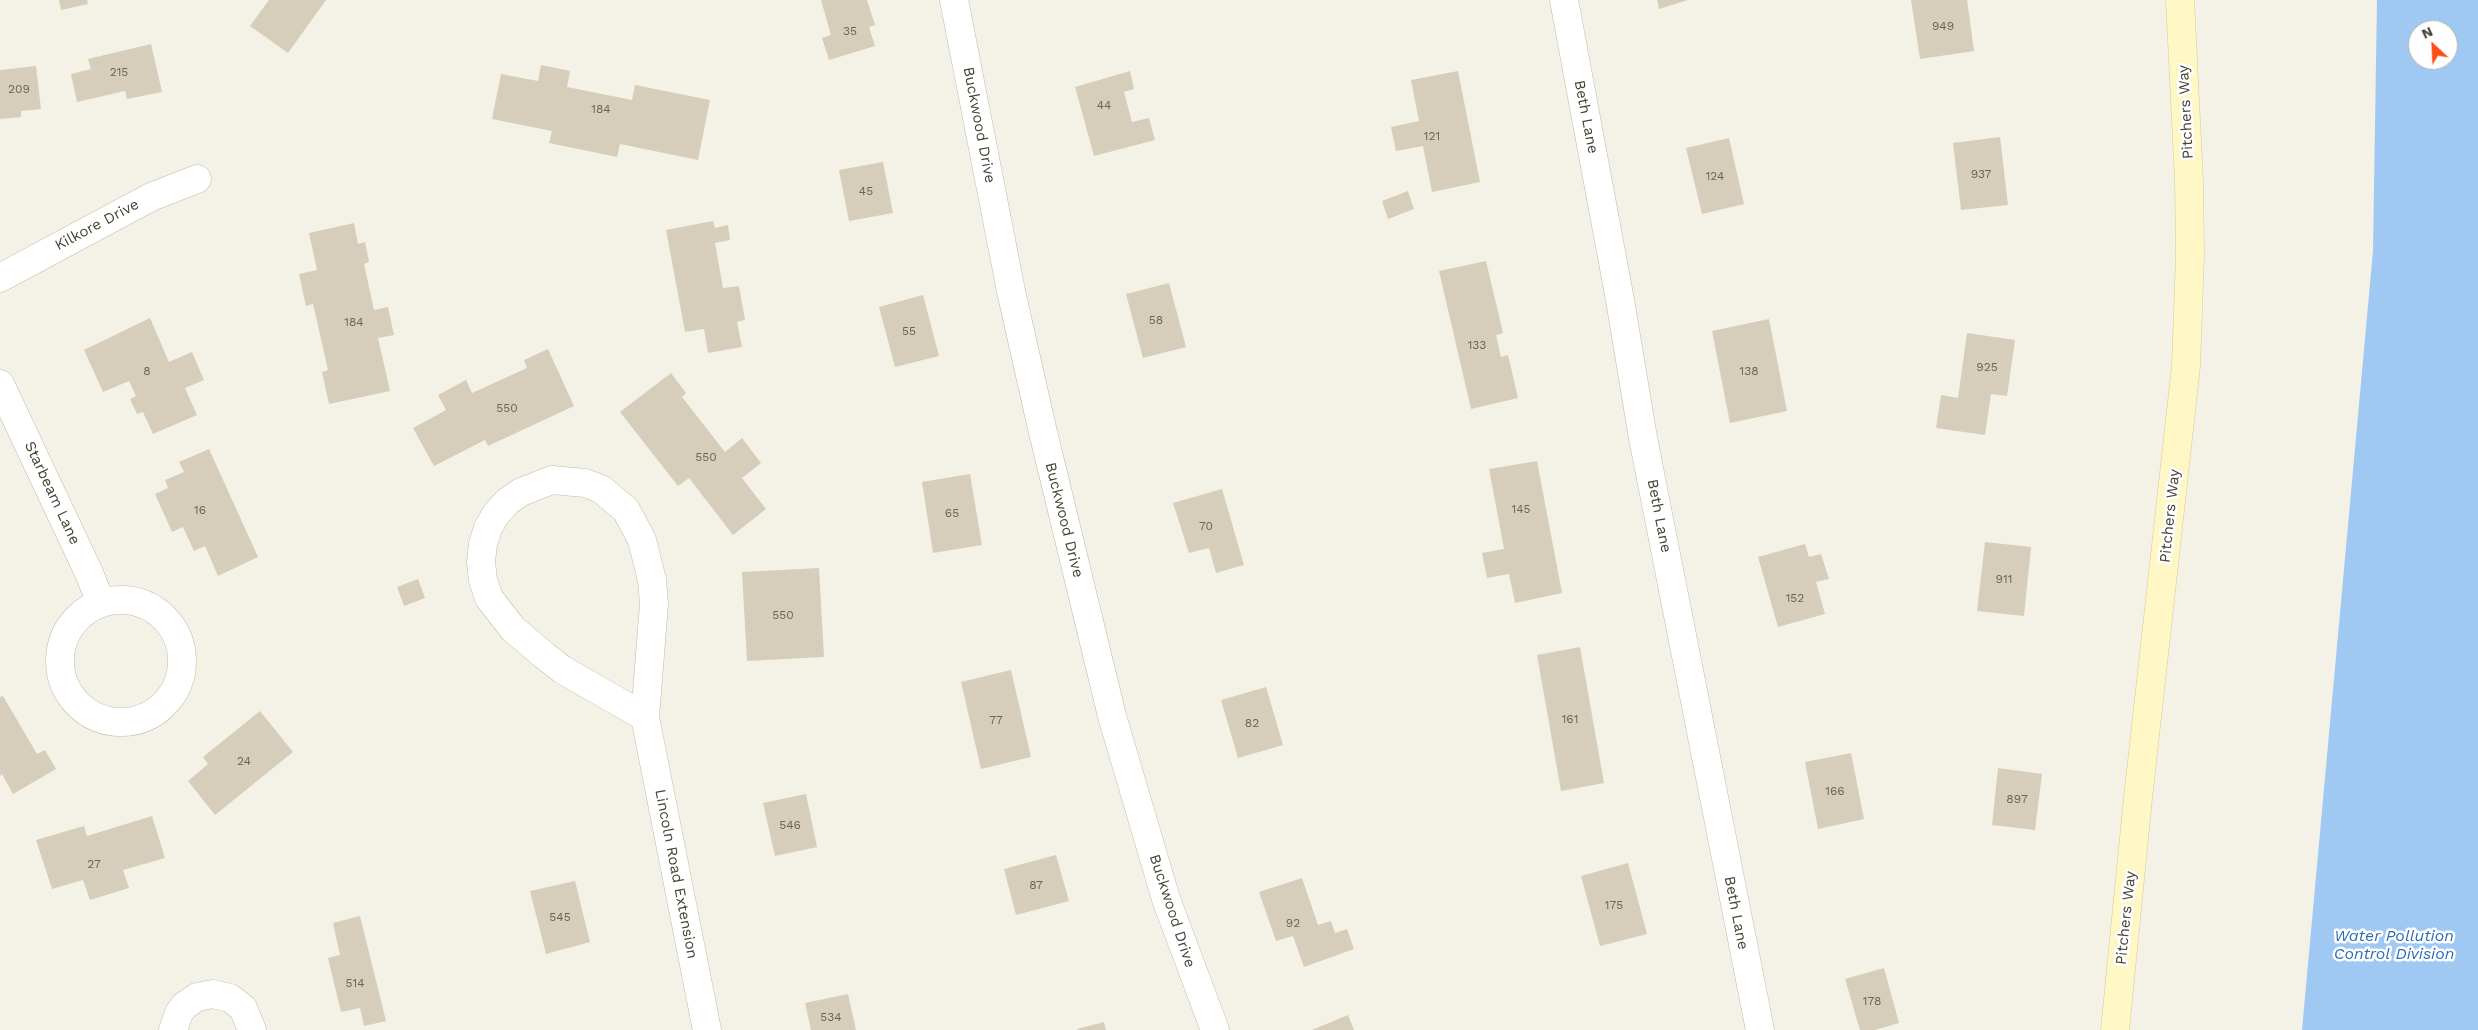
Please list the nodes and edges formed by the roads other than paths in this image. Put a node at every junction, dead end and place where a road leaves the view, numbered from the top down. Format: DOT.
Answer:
graph roads {
  1 [pos="954,0"];
  2 [pos="1564,0"];
  3 [pos="2180,0"];
  4 [pos="197,179"];
  5 [pos="0,278"];
  6 [pos="0,384"];
  7 [pos="101,603"];
  8 [pos="644,717"];
  9 [pos="174,1030"];
  10 [pos="252,1030"];
  11 [pos="707,1030"];
  12 [pos="1215,1030"];
  13 [pos="1760,1030"];
  14 [pos="2115,1030"];
  1 -- 12 [label="street, Buckwood Drive"];
  2 -- 13 [label="street, Beth Lane"];
  3 -- 14 [label="main road, Pitchers Way"];
  4 -- 5 [label="street, Kilkore Drive"];
  6 -- 7 [label="street, Starbeam Lane"];
  7 -- 7 [label="street"];
  8 -- 8 [label="street, Lincoln Road Extension"];
  8 -- 11 [label="street, Lincoln Road Extension"];
  9 -- 10 [label="street"];
}
